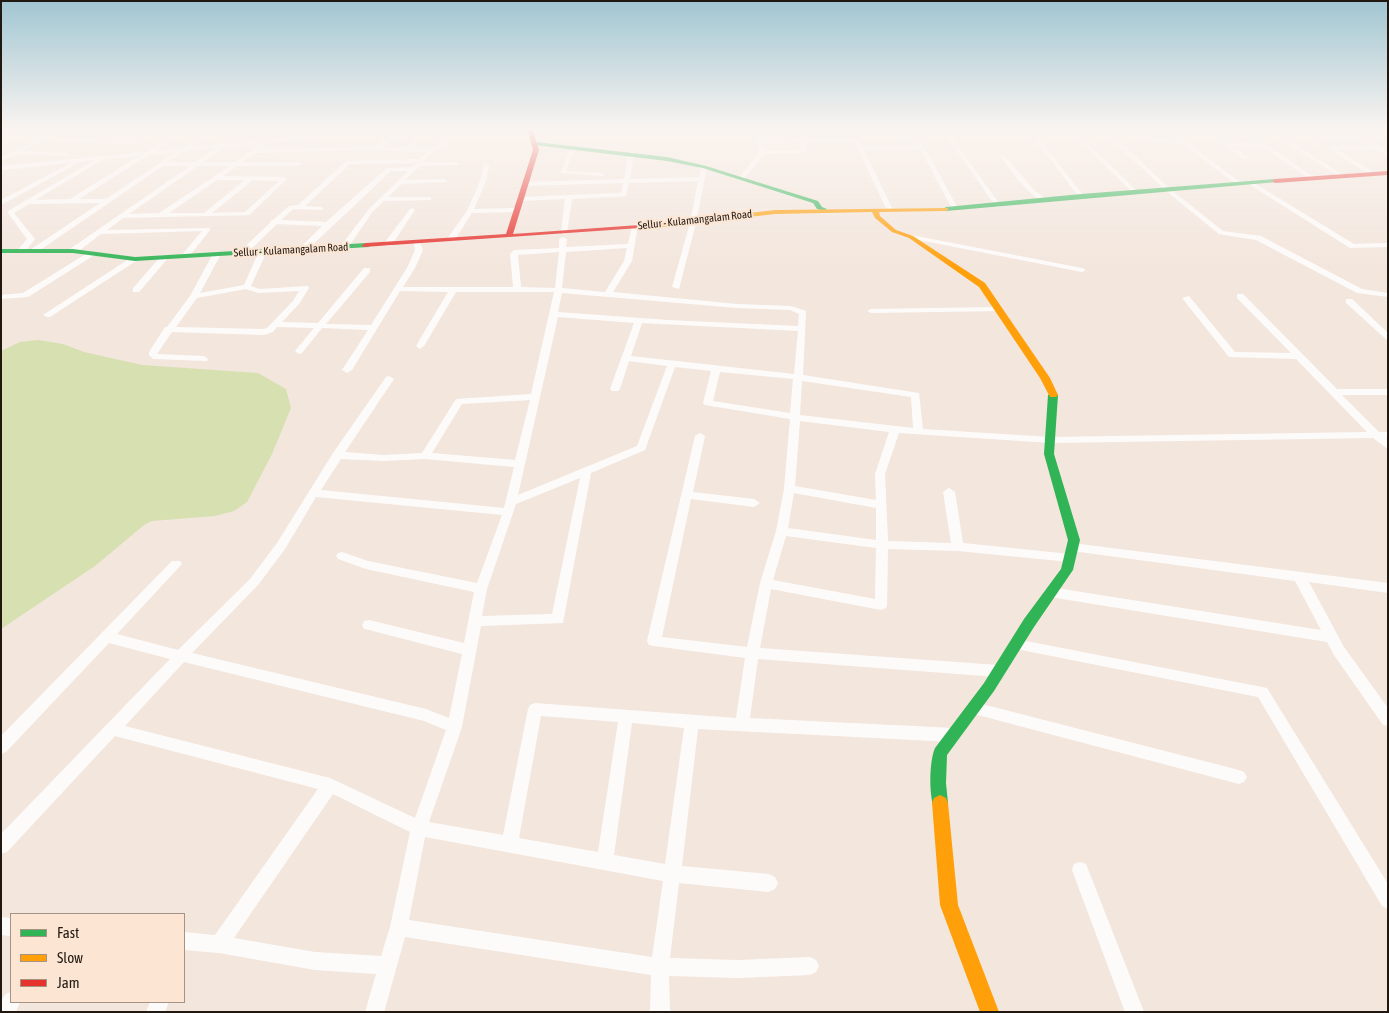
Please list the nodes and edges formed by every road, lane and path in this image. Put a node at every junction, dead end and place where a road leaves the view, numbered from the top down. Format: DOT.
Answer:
graph roads {
  1 [pos="53,175"];
  2 [pos="76,175"];
  3 [pos="112,175"];
  4 [pos="146,175"];
  5 [pos="182,175"];
  6 [pos="220,175"];
  7 [pos="287,175"];
  8 [pos="334,175"];
  9 [pos="382,175"];
  10 [pos="409,175"];
  11 [pos="484,175"];
  12 [pos="527,175"];
  13 [pos="593,175"];
  14 [pos="701,175"];
  15 [pos="733,175"];
  16 [pos="744,175"];
  17 [pos="873,175"];
  18 [pos="937,175"];
  19 [pos="976,175"];
  20 [pos="1019,175"];
  21 [pos="1065,175"];
  22 [pos="1118,175"];
  23 [pos="1153,175"];
  24 [pos="1232,175"];
  25 [pos="1308,175"];
  26 [pos="1353,175"];
  27 [pos="1342,176"];
  28 [pos="216,178"];
  29 [pos="252,178"];
  30 [pos="628,178"];
  31 [pos="742,178"];
  32 [pos="1312,178"];
  33 [pos="284,179"];
  34 [pos="700,179"];
  35 [pos="444,181"];
  36 [pos="403,182"];
  37 [pos="1243,183"];
  38 [pos="524,184"];
  39 [pos="1167,189"];
  40 [pos="1135,192"];
  41 [pos="1081,196"];
  42 [pos="569,197"];
  43 [pos="383,199"];
  44 [pos="430,199"];
  45 [pos="1044,200"];
  46 [pos="71,201"];
  47 [pos="106,201"];
  48 [pos="30,202"];
  49 [pos="1,203"];
  50 [pos="518,204"];
  51 [pos="998,206"];
  52 [pos="299,208"];
  53 [pos="320,209"];
  54 [pos="955,209"];
  55 [pos="412,210"];
  56 [pos="829,210"];
  57 [pos="875,210"];
  58 [pos="890,210"];
  59 [pos="470,211"];
  60 [pos="206,214"];
  61 [pos="122,216"];
  62 [pos="160,216"];
  63 [pos="272,222"];
  64 [pos="693,223"];
  65 [pos="326,224"];
  66 [pos="634,228"];
  67 [pos="98,232"];
  68 [pos="509,236"];
  69 [pos="911,237"];
  70 [pos="451,240"];
  71 [pos="563,240"];
  72 [pos="416,242"];
  73 [pos="388,244"];
  74 [pos="1388,245"];
  75 [pos="632,246"];
  76 [pos="344,247"];
  77 [pos="304,248"];
  78 [pos="34,250"];
  79 [pos="1,251"];
  80 [pos="21,251"];
  81 [pos="73,251"];
  82 [pos="263,251"];
  83 [pos="242,253"];
  84 [pos="92,254"];
  85 [pos="216,254"];
  86 [pos="185,256"];
  87 [pos="165,257"];
  88 [pos="135,259"];
  89 [pos="367,270"];
  90 [pos="1082,270"];
  91 [pos="676,287"];
  92 [pos="250,288"];
  93 [pos="398,289"];
  94 [pos="136,290"];
  95 [pos="453,290"];
  96 [pos="558,290"];
  97 [pos="517,291"];
  98 [pos="608,295"];
  99 [pos="1388,295"];
  100 [pos="194,296"];
  101 [pos="1240,296"];
  102 [pos="1,297"];
  103 [pos="1186,298"];
  104 [pos="1349,301"];
  105 [pos="999,309"];
  106 [pos="871,311"];
  107 [pos="554,314"];
  108 [pos="47,315"];
  109 [pos="640,320"];
  110 [pos="274,324"];
  111 [pos="318,327"];
  112 [pos="372,328"];
  113 [pos="168,329"];
  114 [pos="802,329"];
  115 [pos="1388,338"];
  116 [pos="420,346"];
  117 [pos="299,351"];
  118 [pos="1299,356"];
  119 [pos="626,358"];
  120 [pos="204,359"];
  121 [pos="672,364"];
  122 [pos="716,369"];
  123 [pos="347,370"];
  124 [pos="797,377"];
  125 [pos="388,379"];
  126 [pos="615,389"];
  127 [pos="1334,392"];
  128 [pos="1388,392"];
  129 [pos="534,397"];
  130 [pos="794,417"];
  131 [pos="895,430"];
  132 [pos="918,431"];
  133 [pos="1376,435"];
  134 [pos="1388,435"];
  135 [pos="700,436"];
  136 [pos="1051,440"];
  137 [pos="1388,446"];
  138 [pos="337,455"];
  139 [pos="425,456"];
  140 [pos="519,464"];
  141 [pos="586,472"];
  142 [pos="789,489"];
  143 [pos="949,492"];
  144 [pos="313,493"];
  145 [pos="687,495"];
  146 [pos="754,503"];
  147 [pos="882,505"];
  148 [pos="510,507"];
  149 [pos="782,531"];
  150 [pos="881,545"];
  151 [pos="958,547"];
  152 [pos="1071,553"];
  153 [pos="342,556"];
  154 [pos="176,564"];
  155 [pos="1299,576"];
  156 [pos="766,583"];
  157 [pos="1388,588"];
  158 [pos="480,589"];
  159 [pos="1050,592"];
  160 [pos="475,621"];
  161 [pos="369,625"];
  162 [pos="108,637"];
  163 [pos="1331,638"];
  164 [pos="1016,644"];
  165 [pos="469,650"];
  166 [pos="752,652"];
  167 [pos="181,656"];
  168 [pos="998,670"];
  169 [pos="974,708"];
  170 [pos="626,717"];
  171 [pos="1388,720"];
  172 [pos="692,722"];
  173 [pos="742,724"];
  174 [pos="455,727"];
  175 [pos="112,729"];
  176 [pos="953,735"];
  177 [pos="1,747"];
  178 [pos="1239,777"];
  179 [pos="330,785"];
  180 [pos="420,828"];
  181 [pos="509,845"];
  182 [pos="1,846"];
  183 [pos="605,863"];
  184 [pos="1080,870"];
  185 [pos="672,874"];
  186 [pos="769,883"];
  187 [pos="1388,900"];
  188 [pos="399,927"];
  189 [pos="185,943"];
  190 [pos="219,944"];
  191 [pos="387,966"];
  192 [pos="810,966"];
  193 [pos="660,967"];
  194 [pos="374,1012"];
  195 [pos="660,1012"];
  196 [pos="990,1012"];
  197 [pos="1135,1012"];
  1 -- 49 [label="street"];
  2 -- 48 [label="street"];
  3 -- 46 [label="street"];
  4 -- 47 [label="street"];
  5 -- 61 [label="street"];
  6 -- 28 [label="street"];
  7 -- 33 [label="street"];
  8 -- 52 [label="street"];
  9 -- 65 [label="street"];
  10 -- 36 [label="street"];
  11 -- 59 [label="street"];
  12 -- 38 [label="main road"];
  13 -- 30 [label="street"];
  14 -- 34 [label="street"];
  15 -- 31 [label="main road"];
  16 -- 31 [label="street"];
  17 -- 58 [label="street"];
  18 -- 54 [label="street"];
  19 -- 51 [label="street"];
  20 -- 45 [label="street"];
  21 -- 41 [label="street"];
  22 -- 40 [label="street"];
  23 -- 39 [label="street"];
  24 -- 37 [label="street"];
  25 -- 32 [label="street"];
  26 -- 27 [label="main road, Sellur - Kulamangalam Road"];
  27 -- 32 [label="main road, Sellur - Kulamangalam Road"];
  28 -- 29 [label="street"];
  28 -- 62 [label="street"];
  29 -- 33 [label="street"];
  29 -- 60 [label="street"];
  30 -- 34 [label="street"];
  30 -- 38 [label="street"];
  30 -- 42 [label="street"];
  31 -- 56 [label="main road"];
  32 -- 37 [label="main road, Sellur - Kulamangalam Road"];
  33 -- 60 [label="street"];
  34 -- 64 [label="street"];
  35 -- 36 [label="street"];
  36 -- 43 [label="street"];
  37 -- 39 [label="main road, Sellur - Kulamangalam Road"];
  37 -- 74 [label="street"];
  38 -- 50 [label="main road"];
  39 -- 40 [label="main road, Sellur - Kulamangalam Road"];
  39 -- 99 [label="street"];
  40 -- 41 [label="main road, Sellur - Kulamangalam Road"];
  41 -- 45 [label="main road, Sellur - Kulamangalam Road"];
  42 -- 50 [label="street"];
  42 -- 71 [label="street"];
  43 -- 44 [label="street"];
  43 -- 76 [label="street"];
  45 -- 51 [label="main road, Sellur - Kulamangalam Road"];
  46 -- 47 [label="street"];
  46 -- 48 [label="street"];
  47 -- 78 [label="street"];
  48 -- 80 [label="street"];
  50 -- 59 [label="street"];
  50 -- 68 [label="main road"];
  51 -- 54 [label="main road, Sellur - Kulamangalam Road"];
  52 -- 53 [label="street"];
  52 -- 63 [label="street"];
  54 -- 58 [label="main road, Sellur - Kulamangalam Road"];
  55 -- 73 [label="street"];
  56 -- 57 [label="main road, Sellur - Kulamangalam Road"];
  56 -- 64 [label="main road, Sellur - Kulamangalam Road"];
  57 -- 58 [label="main road, Sellur - Kulamangalam Road"];
  57 -- 69 [label="main road"];
  59 -- 70 [label="street"];
  60 -- 62 [label="street"];
  61 -- 62 [label="street"];
  61 -- 67 [label="street"];
  63 -- 65 [label="street"];
  63 -- 83 [label="street"];
  64 -- 66 [label="main road, Sellur - Kulamangalam Road"];
  64 -- 91 [label="street"];
  65 -- 77 [label="street"];
  66 -- 71 [label="main road, Sellur - Kulamangalam Road"];
  66 -- 75 [label="street"];
  67 -- 81 [label="street"];
  67 -- 86 [label="street"];
  68 -- 70 [label="main road, Sellur - Kulamangalam Road"];
  68 -- 71 [label="main road, Sellur - Kulamangalam Road"];
  69 -- 90 [label="street"];
  69 -- 105 [label="main road"];
  70 -- 72 [label="main road, Sellur - Kulamangalam Road"];
  71 -- 75 [label="street"];
  71 -- 96 [label="street"];
  71 -- 97 [label="street"];
  72 -- 73 [label="main road, Sellur - Kulamangalam Road"];
  72 -- 93 [label="street"];
  73 -- 76 [label="main road, Sellur - Kulamangalam Road"];
  75 -- 98 [label="street"];
  76 -- 77 [label="main road, Sellur - Kulamangalam Road"];
  77 -- 82 [label="main road, Sellur - Kulamangalam Road"];
  78 -- 80 [label="main road, Sellur - Kulamangalam Road"];
  78 -- 81 [label="main road, Sellur - Kulamangalam Road"];
  79 -- 80 [label="main road, Sellur - Kulamangalam Road"];
  81 -- 84 [label="main road, Sellur - Kulamangalam Road"];
  82 -- 83 [label="main road, Sellur - Kulamangalam Road"];
  82 -- 92 [label="street"];
  83 -- 85 [label="main road, Sellur - Kulamangalam Road"];
  84 -- 88 [label="main road, Sellur - Kulamangalam Road"];
  84 -- 102 [label="street"];
  85 -- 86 [label="main road, Sellur - Kulamangalam Road"];
  85 -- 100 [label="street"];
  86 -- 87 [label="main road, Sellur - Kulamangalam Road"];
  87 -- 88 [label="main road, Sellur - Kulamangalam Road"];
  87 -- 94 [label="street"];
  88 -- 108 [label="street"];
  89 -- 111 [label="street"];
  92 -- 100 [label="street"];
  92 -- 110 [label="street"];
  93 -- 95 [label="street"];
  93 -- 112 [label="street"];
  95 -- 97 [label="street"];
  95 -- 116 [label="street"];
  96 -- 97 [label="street"];
  96 -- 98 [label="street"];
  96 -- 107 [label="street"];
  98 -- 114 [label="street"];
  100 -- 113 [label="street"];
  101 -- 118 [label="street"];
  103 -- 118 [label="street"];
  104 -- 115 [label="street"];
  105 -- 106 [label="street"];
  105 -- 136 [label="main road"];
  107 -- 109 [label="street"];
  107 -- 129 [label="street"];
  109 -- 114 [label="street"];
  109 -- 119 [label="street"];
  110 -- 111 [label="street"];
  110 -- 113 [label="street"];
  111 -- 112 [label="street"];
  111 -- 117 [label="street"];
  112 -- 123 [label="street"];
  113 -- 120 [label="street"];
  114 -- 124 [label="street"];
  118 -- 127 [label="street"];
  119 -- 121 [label="street"];
  119 -- 126 [label="street"];
  121 -- 122 [label="street"];
  121 -- 141 [label="street"];
  122 -- 124 [label="street"];
  122 -- 130 [label="street"];
  124 -- 130 [label="street"];
  124 -- 132 [label="street"];
  125 -- 138 [label="street"];
  127 -- 128 [label="street"];
  127 -- 133 [label="street"];
  129 -- 139 [label="street"];
  129 -- 140 [label="street"];
  130 -- 131 [label="street"];
  130 -- 142 [label="street"];
  131 -- 132 [label="street"];
  131 -- 147 [label="street"];
  132 -- 136 [label="street"];
  133 -- 134 [label="street"];
  133 -- 136 [label="street"];
  133 -- 137 [label="street"];
  135 -- 145 [label="street"];
  136 -- 152 [label="main road"];
  138 -- 139 [label="street"];
  138 -- 144 [label="street"];
  139 -- 140 [label="street"];
  140 -- 148 [label="street"];
  141 -- 148 [label="street"];
  141 -- 160 [label="street"];
  142 -- 147 [label="street"];
  142 -- 149 [label="street"];
  143 -- 151 [label="street"];
  144 -- 148 [label="street"];
  144 -- 167 [label="street"];
  145 -- 146 [label="street"];
  145 -- 166 [label="street"];
  147 -- 150 [label="street"];
  148 -- 158 [label="street"];
  149 -- 150 [label="street"];
  149 -- 156 [label="street"];
  150 -- 151 [label="street"];
  150 -- 156 [label="street"];
  151 -- 152 [label="street"];
  152 -- 155 [label="street"];
  152 -- 159 [label="main road"];
  153 -- 158 [label="street"];
  154 -- 162 [label="street"];
  155 -- 157 [label="street"];
  155 -- 163 [label="street"];
  156 -- 166 [label="street"];
  158 -- 160 [label="street"];
  159 -- 163 [label="street"];
  159 -- 164 [label="main road"];
  160 -- 165 [label="street"];
  161 -- 165 [label="street"];
  162 -- 167 [label="street"];
  162 -- 177 [label="street"];
  163 -- 171 [label="street"];
  164 -- 168 [label="main road"];
  164 -- 187 [label="street"];
  165 -- 174 [label="street"];
  166 -- 168 [label="street"];
  166 -- 173 [label="street"];
  167 -- 174 [label="street"];
  167 -- 175 [label="street"];
  168 -- 169 [label="main road"];
  169 -- 176 [label="main road"];
  169 -- 178 [label="street"];
  170 -- 172 [label="street"];
  170 -- 181 [label="street"];
  170 -- 183 [label="street"];
  172 -- 173 [label="street"];
  172 -- 185 [label="street"];
  173 -- 176 [label="street"];
  174 -- 180 [label="street"];
  175 -- 179 [label="street"];
  175 -- 182 [label="street"];
  176 -- 196 [label="main road"];
  179 -- 180 [label="street"];
  179 -- 190 [label="street"];
  180 -- 181 [label="street"];
  180 -- 188 [label="street"];
  181 -- 183 [label="street"];
  183 -- 185 [label="street"];
  184 -- 197 [label="street"];
  185 -- 186 [label="street"];
  185 -- 193 [label="street"];
  188 -- 191 [label="street"];
  188 -- 193 [label="street"];
  189 -- 190 [label="street"];
  190 -- 191 [label="street"];
  191 -- 194 [label="street"];
  192 -- 193 [label="street"];
  193 -- 195 [label="street"];
}
